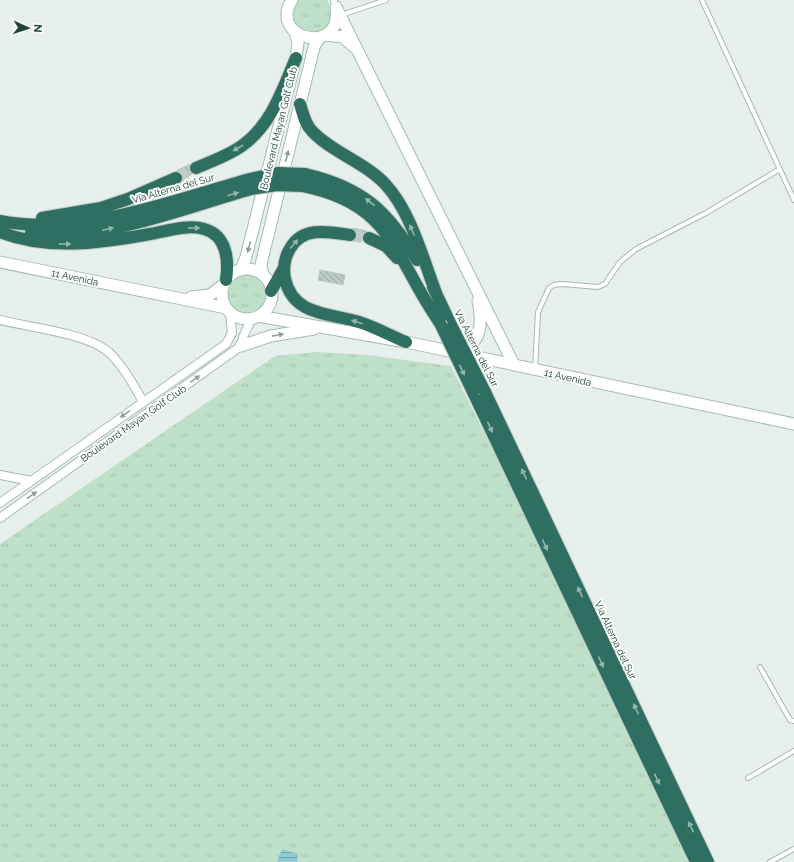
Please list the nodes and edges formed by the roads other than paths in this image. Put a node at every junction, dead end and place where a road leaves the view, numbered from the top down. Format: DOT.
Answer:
graph roads {
  1 [pos="386,0"];
  2 [pos="702,0"];
  3 [pos="290,1"];
  4 [pos="335,5"];
  5 [pos="295,32"];
  6 [pos="322,36"];
  7 [pos="360,56"];
  8 [pos="296,58"];
  9 [pos="300,104"];
  10 [pos="196,168"];
  11 [pos="780,169"];
  12 [pos="176,178"];
  13 [pos="304,180"];
  14 [pos="250,184"];
  15 [pos="794,200"];
  16 [pos="0,221"];
  17 [pos="24,224"];
  18 [pos="0,230"];
  19 [pos="350,235"];
  20 [pos="369,238"];
  21 [pos="0,262"];
  22 [pos="284,268"];
  23 [pos="241,270"];
  24 [pos="263,275"];
  25 [pos="225,282"];
  26 [pos="474,285"];
  27 [pos="150,293"];
  28 [pos="436,293"];
  29 [pos="271,297"];
  30 [pos="228,310"];
  31 [pos="255,317"];
  32 [pos="0,320"];
  33 [pos="437,320"];
  34 [pos="321,327"];
  35 [pos="341,331"];
  36 [pos="406,342"];
  37 [pos="241,346"];
  38 [pos="452,352"];
  39 [pos="514,365"];
  40 [pos="535,369"];
  41 [pos="144,402"];
  42 [pos="794,424"];
  43 [pos="0,475"];
  44 [pos="30,481"];
  45 [pos="0,503"];
  46 [pos="0,518"];
  47 [pos="760,667"];
  48 [pos="794,721"];
  49 [pos="794,751"];
  50 [pos="748,778"];
  51 [pos="794,849"];
  52 [pos="696,862"];
  53 [pos="708,862"];
  54 [pos="770,862"];
  1 -- 4 [label="lane"];
  2 -- 11 [label="lane"];
  3 -- 5 [label="main road, Boulevard Mayan Golf Club"];
  4 -- 6 [label="main road, Boulevard Mayan Golf Club"];
  4 -- 7 [label="main road"];
  5 -- 6 [label="main road"];
  5 -- 8 [label="main road, Boulevard Mayan Golf Club"];
  6 -- 7 [label="main road"];
  6 -- 9 [label="main road, Boulevard Mayan Golf Club"];
  7 -- 26 [label="main road"];
  8 -- 10 [label="highway, one-way"];
  8 -- 23 [label="main road, Boulevard Mayan Golf Club, one-way"];
  24 -- 9 [label="main road, Boulevard Mayan Golf Club, one-way"];
  28 -- 9 [label="highway, one-way"];
  11 -- 15 [label="lane"];
  11 -- 40 [label="lane"];
  12 -- 17 [label="highway"];
  13 -- 14 [label="highway, Vía Alterna del Sur, bridge"];
  28 -- 13 [label="highway, Vía Alterna del Sur, one-way"];
  13 -- 33 [label="highway, Vía Alterna del Sur"];
  14 -- 17 [label="highway, Vía Alterna del Sur"];
  18 -- 14 [label="highway, Vía Alterna del Sur, one-way"];
  16 -- 17 [label="highway, Vía Alterna del Sur"];
  18 -- 25 [label="highway, one-way"];
  22 -- 19 [label="highway, one-way"];
  20 -- 33 [label="highway"];
  21 -- 27 [label="main road, 11 Avenida"];
  22 -- 29 [label="highway"];
  36 -- 22 [label="highway, one-way"];
  23 -- 24 [label="main road"];
  23 -- 25 [label="main road"];
  24 -- 29 [label="main road"];
  25 -- 27 [label="main road, 11 Avenida"];
  25 -- 30 [label="main road"];
  26 -- 38 [label="main road"];
  26 -- 39 [label="main road"];
  27 -- 30 [label="main road, 11 Avenida"];
  53 -- 28 [label="highway, Vía Alterna del Sur, one-way, bridge"];
  29 -- 31 [label="main road"];
  29 -- 35 [label="main road, 11 Avenida"];
  30 -- 31 [label="main road"];
  30 -- 41 [label="street, Boulevard Mayan Golf Club"];
  31 -- 34 [label="main road, 11 Avenida"];
  31 -- 37 [label="street"];
  32 -- 41 [label="street"];
  33 -- 52 [label="highway, Vía Alterna del Sur, one-way, bridge"];
  34 -- 35 [label="main road, 11 Avenida"];
  37 -- 34 [label="main road, one-way"];
  35 -- 36 [label="main road, 11 Avenida"];
  36 -- 38 [label="main road, 11 Avenida"];
  46 -- 37 [label="street, Boulevard Mayan Golf Club, one-way"];
  38 -- 39 [label="main road, 11 Avenida"];
  39 -- 40 [label="main road, 11 Avenida"];
  40 -- 42 [label="main road, 11 Avenida"];
  41 -- 44 [label="street, Boulevard Mayan Golf Club, one-way"];
  43 -- 44 [label="street"];
  44 -- 45 [label="street, Boulevard Mayan Golf Club"];
  47 -- 48 [label="lane"];
  49 -- 50 [label="lane"];
  51 -- 54 [label="lane"];
}
